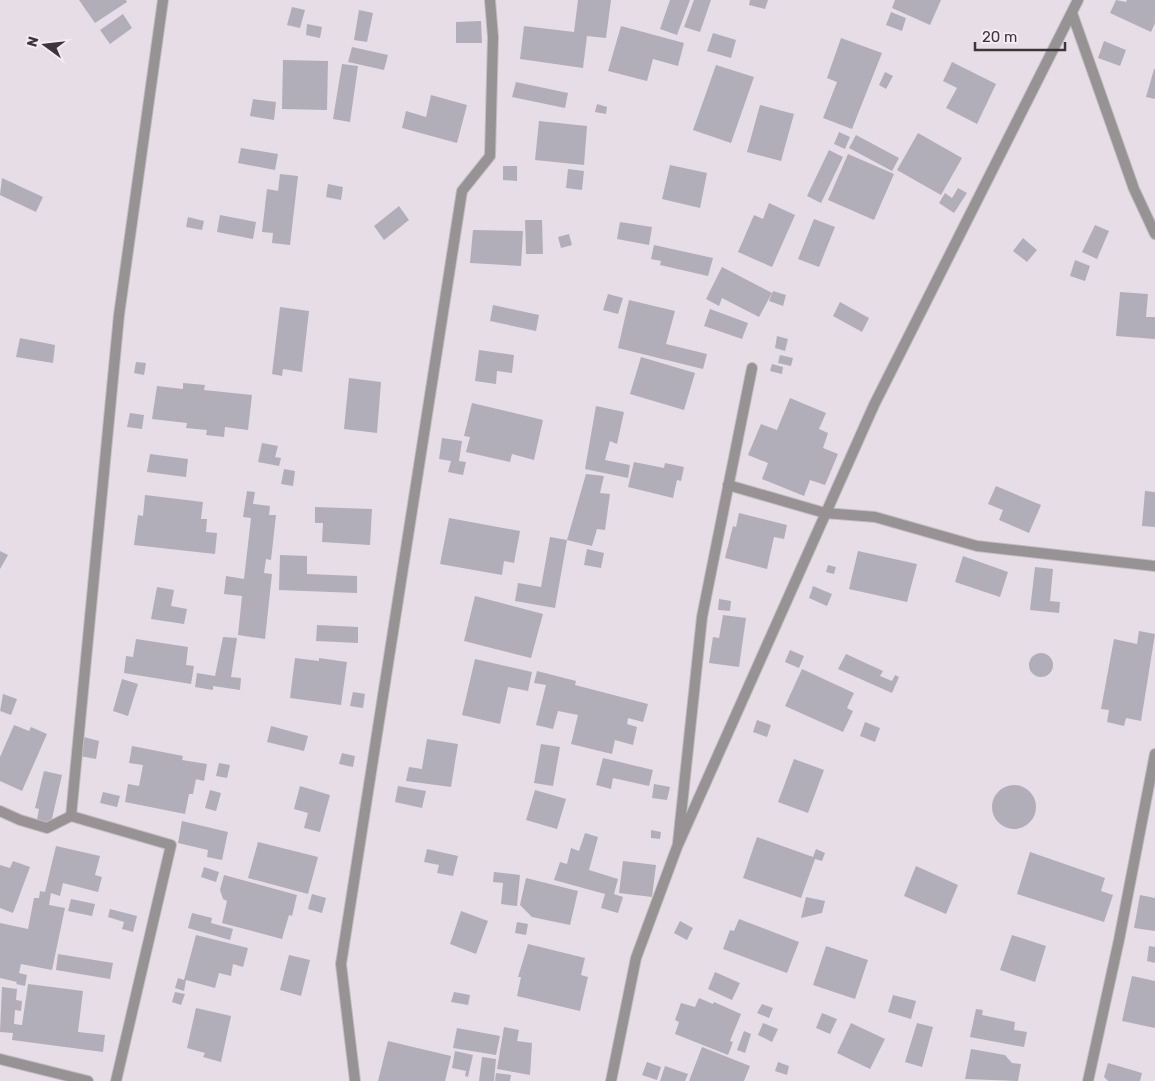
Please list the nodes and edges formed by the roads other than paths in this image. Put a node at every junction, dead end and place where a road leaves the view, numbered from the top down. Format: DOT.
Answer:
graph roads {
  1 [pos="163,0"];
  2 [pos="490,0"];
  3 [pos="1078,0"];
  4 [pos="1072,13"];
  5 [pos="1155,234"];
  6 [pos="752,368"];
  7 [pos="728,486"];
  8 [pos="825,513"];
  9 [pos="1155,566"];
  10 [pos="1155,754"];
  11 [pos="0,810"];
  12 [pos="71,816"];
  13 [pos="677,847"];
  14 [pos="0,1059"];
  15 [pos="88,1081"];
  16 [pos="116,1081"];
  17 [pos="355,1081"];
  18 [pos="611,1081"];
  19 [pos="1088,1081"];
  1 -- 12 [label="street"];
  2 -- 17 [label="street"];
  3 -- 4 [label="street"];
  4 -- 5 [label="street"];
  4 -- 8 [label="street"];
  6 -- 7 [label="street"];
  7 -- 8 [label="street"];
  7 -- 13 [label="street"];
  8 -- 9 [label="street"];
  8 -- 13 [label="street"];
  10 -- 19 [label="street"];
  11 -- 12 [label="street"];
  12 -- 16 [label="street"];
  13 -- 18 [label="street"];
  14 -- 15 [label="street"];
}
